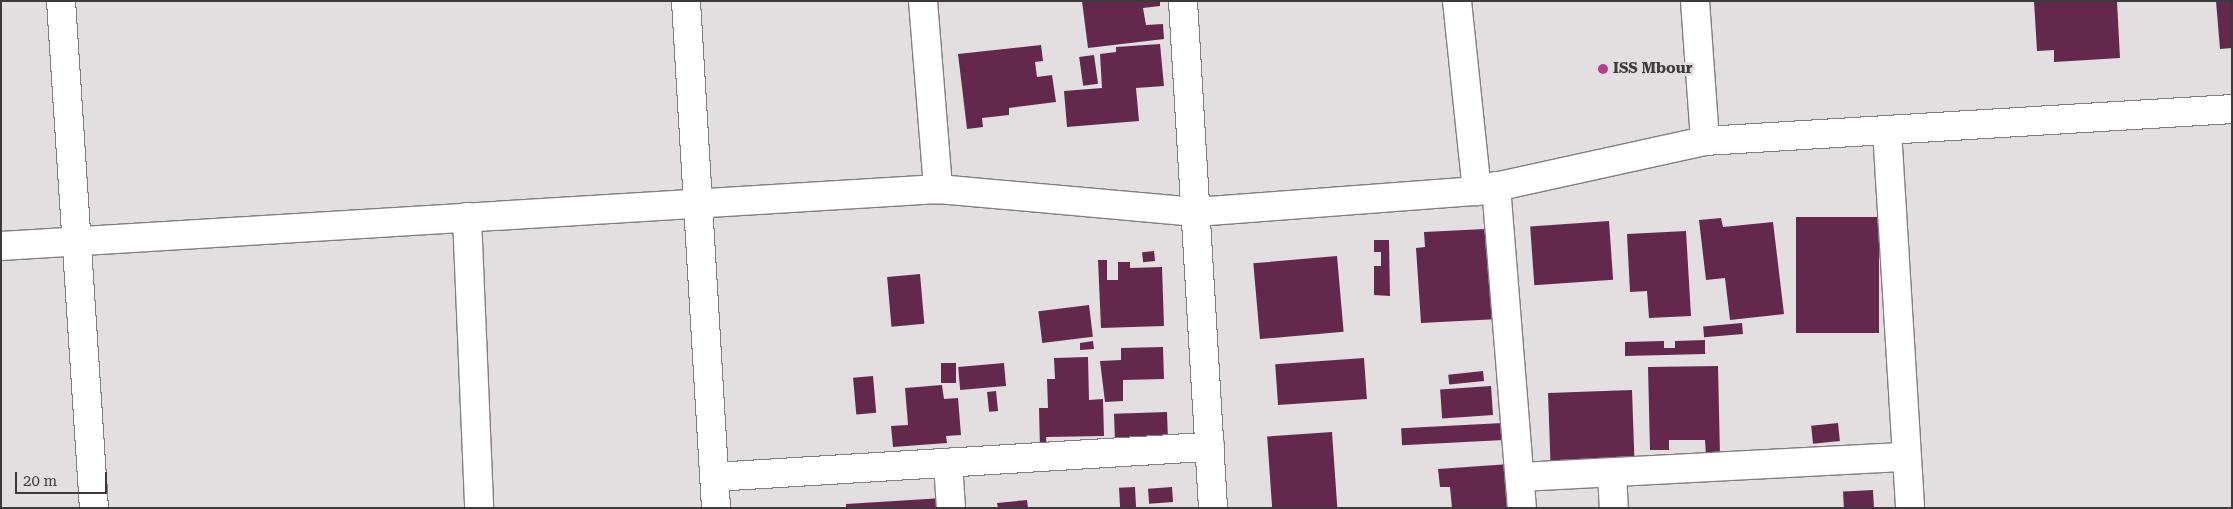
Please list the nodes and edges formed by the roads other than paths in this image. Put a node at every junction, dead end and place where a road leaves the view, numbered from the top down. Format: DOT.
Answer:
graph roads {
  1 [pos="61,1"];
  2 [pos="686,1"];
  3 [pos="923,1"];
  4 [pos="1183,1"];
  5 [pos="1457,1"];
  6 [pos="1695,1"];
  7 [pos="2232,109"];
  8 [pos="1887,130"];
  9 [pos="1705,141"];
  10 [pos="938,188"];
  11 [pos="1486,188"];
  12 [pos="697,203"];
  13 [pos="1196,212"];
  14 [pos="467,217"];
  15 [pos="78,241"];
  16 [pos="1,246"];
  17 [pos="1210,447"];
  18 [pos="1906,457"];
  19 [pos="948,463"];
  20 [pos="1612,473"];
  21 [pos="714,477"];
  22 [pos="1520,477"];
  23 [pos="94,508"];
  24 [pos="479,508"];
  25 [pos="716,508"];
  26 [pos="951,508"];
  27 [pos="1213,508"];
  28 [pos="1522,508"];
  29 [pos="1614,508"];
  30 [pos="1910,508"];
  1 -- 15 [label="street"];
  2 -- 12 [label="street"];
  3 -- 10 [label="street"];
  4 -- 13 [label="street"];
  5 -- 11 [label="street"];
  6 -- 9 [label="street"];
  7 -- 8 [label="street"];
  8 -- 9 [label="street"];
  8 -- 18 [label="street"];
  9 -- 11 [label="street"];
  10 -- 12 [label="street"];
  10 -- 13 [label="street"];
  11 -- 13 [label="street"];
  11 -- 22 [label="street"];
  12 -- 14 [label="street"];
  12 -- 21 [label="street"];
  13 -- 17 [label="street"];
  14 -- 15 [label="street"];
  14 -- 24 [label="street"];
  15 -- 16 [label="street"];
  15 -- 23 [label="street"];
  17 -- 19 [label="street"];
  17 -- 27 [label="street"];
  18 -- 20 [label="street"];
  18 -- 30 [label="street"];
  19 -- 21 [label="street"];
  19 -- 26 [label="street"];
  20 -- 22 [label="street"];
  20 -- 29 [label="street"];
  21 -- 25 [label="street"];
  22 -- 28 [label="street"];
}
